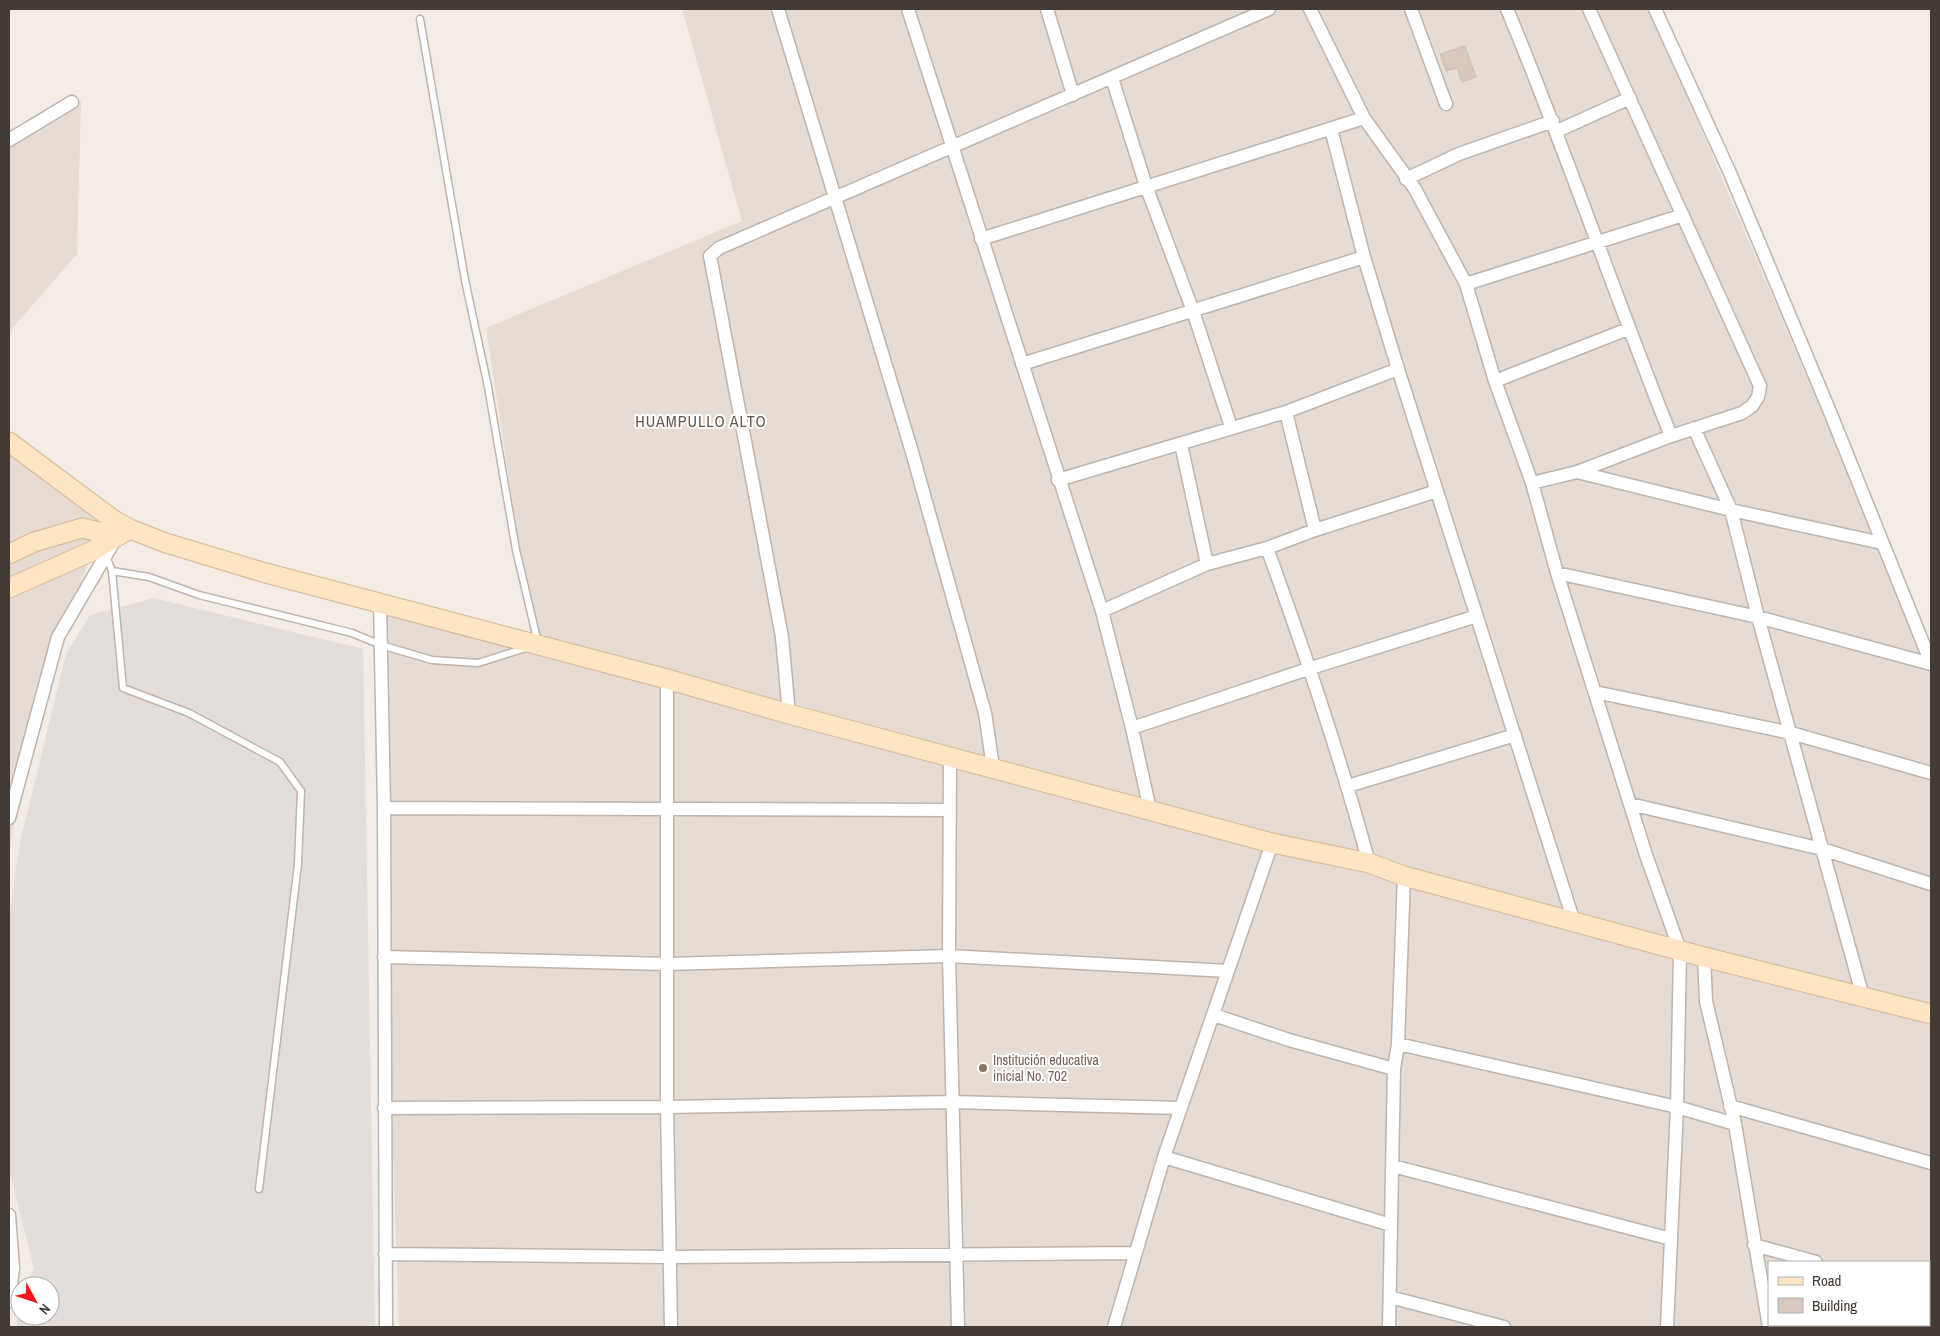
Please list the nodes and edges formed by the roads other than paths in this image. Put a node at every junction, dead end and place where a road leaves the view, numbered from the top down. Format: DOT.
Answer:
graph roads {
  1 [pos="778,9"];
  2 [pos="908,9"];
  3 [pos="1047,9"];
  4 [pos="1269,9"];
  5 [pos="1310,9"];
  6 [pos="1412,9"];
  7 [pos="1507,9"];
  8 [pos="1590,9"];
  9 [pos="1655,9"];
  10 [pos="420,19"];
  11 [pos="1112,78"];
  12 [pos="1073,95"];
  13 [pos="1630,98"];
  14 [pos="72,102"];
  15 [pos="1446,104"];
  16 [pos="1364,118"];
  17 [pos="1555,126"];
  18 [pos="1331,129"];
  19 [pos="9,140"];
  20 [pos="953,148"];
  21 [pos="1406,179"];
  22 [pos="1146,186"];
  23 [pos="835,197"];
  24 [pos="1683,215"];
  25 [pos="982,239"];
  26 [pos="1598,241"];
  27 [pos="1364,257"];
  28 [pos="1466,284"];
  29 [pos="1193,311"];
  30 [pos="1628,329"];
  31 [pos="1022,364"];
  32 [pos="1398,369"];
  33 [pos="1495,381"];
  34 [pos="1286,412"];
  35 [pos="1231,428"];
  36 [pos="1694,428"];
  37 [pos="1671,436"];
  38 [pos="9,442"];
  39 [pos="1181,444"];
  40 [pos="1577,472"];
  41 [pos="1058,480"];
  42 [pos="1532,483"];
  43 [pos="1437,491"];
  44 [pos="1731,510"];
  45 [pos="1315,530"];
  46 [pos="123,533"];
  47 [pos="1882,543"];
  48 [pos="1267,548"];
  49 [pos="9,554"];
  50 [pos="106,556"];
  51 [pos="1207,564"];
  52 [pos="112,571"];
  53 [pos="1557,573"];
  54 [pos="9,588"];
  55 [pos="380,602"];
  56 [pos="1102,611"];
  57 [pos="1477,616"];
  58 [pos="1758,618"];
  59 [pos="539,644"];
  60 [pos="381,645"];
  61 [pos="1931,664"];
  62 [pos="1311,668"];
  63 [pos="667,679"];
  64 [pos="1595,692"];
  65 [pos="789,714"];
  66 [pos="1132,728"];
  67 [pos="1791,733"];
  68 [pos="1515,735"];
  69 [pos="950,755"];
  70 [pos="992,767"];
  71 [pos="1931,773"];
  72 [pos="1348,786"];
  73 [pos="1630,804"];
  74 [pos="384,808"];
  75 [pos="668,809"];
  76 [pos="10,810"];
  77 [pos="950,810"];
  78 [pos="1150,810"];
  79 [pos="1272,843"];
  80 [pos="1822,849"];
  81 [pos="1369,863"];
  82 [pos="1404,876"];
  83 [pos="1931,884"];
  84 [pos="1574,922"];
  85 [pos="1680,950"];
  86 [pos="949,956"];
  87 [pos="384,957"];
  88 [pos="1704,957"];
  89 [pos="667,964"];
  90 [pos="1228,971"];
  91 [pos="1863,997"];
  92 [pos="1931,1014"];
  93 [pos="1214,1015"];
  94 [pos="1398,1044"];
  95 [pos="1394,1069"];
  96 [pos="952,1102"];
  97 [pos="1730,1106"];
  98 [pos="667,1107"];
  99 [pos="1677,1107"];
  100 [pos="384,1108"];
  101 [pos="1181,1108"];
  102 [pos="1735,1124"];
  103 [pos="1164,1157"];
  104 [pos="1931,1163"];
  105 [pos="1393,1166"];
  106 [pos="259,1189"];
  107 [pos="9,1215"];
  108 [pos="1391,1225"];
  109 [pos="1671,1239"];
  110 [pos="1754,1245"];
  111 [pos="1135,1253"];
  112 [pos="385,1254"];
  113 [pos="957,1256"];
  114 [pos="669,1257"];
  115 [pos="1812,1261"];
  116 [pos="1390,1297"];
  117 [pos="9,1301"];
  118 [pos="1768,1322"];
  119 [pos="386,1327"];
  120 [pos="671,1327"];
  121 [pos="958,1327"];
  122 [pos="1114,1327"];
  123 [pos="1390,1327"];
  124 [pos="1504,1327"];
  125 [pos="1667,1327"];
  1 -- 23 [label="street"];
  2 -- 20 [label="street"];
  3 -- 12 [label="street"];
  4 -- 11 [label="street"];
  5 -- 16 [label="street"];
  6 -- 15 [label="street"];
  7 -- 17 [label="street"];
  8 -- 13 [label="street"];
  9 -- 47 [label="street"];
  10 -- 59 [label="lane"];
  11 -- 12 [label="street"];
  11 -- 22 [label="street"];
  12 -- 20 [label="street"];
  13 -- 17 [label="street"];
  13 -- 24 [label="street"];
  14 -- 19 [label="street"];
  16 -- 18 [label="street"];
  16 -- 21 [label="street"];
  17 -- 21 [label="street"];
  17 -- 26 [label="street"];
  18 -- 22 [label="street"];
  18 -- 27 [label="street"];
  20 -- 23 [label="street"];
  20 -- 25 [label="street"];
  21 -- 28 [label="street"];
  22 -- 25 [label="street"];
  22 -- 29 [label="street"];
  23 -- 65 [label="street"];
  23 -- 70 [label="street"];
  24 -- 26 [label="street"];
  24 -- 36 [label="street"];
  25 -- 31 [label="street"];
  26 -- 28 [label="street"];
  26 -- 30 [label="street"];
  27 -- 29 [label="street"];
  27 -- 32 [label="street"];
  28 -- 33 [label="street"];
  29 -- 31 [label="street"];
  29 -- 35 [label="street"];
  30 -- 33 [label="street"];
  30 -- 37 [label="street"];
  31 -- 41 [label="street"];
  32 -- 34 [label="street"];
  32 -- 43 [label="street"];
  33 -- 42 [label="street"];
  34 -- 35 [label="street"];
  34 -- 45 [label="street"];
  35 -- 39 [label="street"];
  36 -- 37 [label="street"];
  36 -- 44 [label="street"];
  37 -- 40 [label="street"];
  38 -- 46 [label="main road"];
  39 -- 41 [label="street"];
  39 -- 51 [label="street"];
  40 -- 42 [label="street"];
  40 -- 44 [label="street"];
  41 -- 56 [label="street"];
  42 -- 53 [label="street"];
  43 -- 45 [label="street"];
  43 -- 57 [label="street"];
  44 -- 47 [label="street"];
  44 -- 58 [label="street"];
  45 -- 48 [label="street"];
  46 -- 49 [label="main road"];
  46 -- 50 [label="street"];
  46 -- 54 [label="main road"];
  46 -- 55 [label="main road"];
  47 -- 61 [label="street"];
  48 -- 51 [label="street"];
  48 -- 62 [label="street"];
  50 -- 52 [label="lane"];
  50 -- 76 [label="street"];
  51 -- 56 [label="street"];
  52 -- 60 [label="lane"];
  52 -- 106 [label="lane"];
  53 -- 58 [label="street"];
  53 -- 64 [label="street"];
  55 -- 59 [label="main road"];
  55 -- 60 [label="street"];
  56 -- 66 [label="street"];
  57 -- 62 [label="street"];
  57 -- 68 [label="street"];
  58 -- 61 [label="street"];
  58 -- 67 [label="street"];
  59 -- 60 [label="lane"];
  59 -- 63 [label="main road"];
  60 -- 74 [label="street"];
  62 -- 66 [label="street"];
  62 -- 72 [label="street"];
  63 -- 65 [label="main road"];
  63 -- 75 [label="street"];
  64 -- 67 [label="street"];
  64 -- 73 [label="street"];
  65 -- 69 [label="main road"];
  66 -- 78 [label="street"];
  67 -- 71 [label="street"];
  67 -- 80 [label="street"];
  68 -- 72 [label="street"];
  68 -- 84 [label="street"];
  69 -- 70 [label="main road"];
  69 -- 77 [label="street"];
  70 -- 78 [label="main road"];
  72 -- 81 [label="street"];
  73 -- 80 [label="street"];
  73 -- 85 [label="street"];
  74 -- 75 [label="street"];
  74 -- 87 [label="street"];
  75 -- 77 [label="street"];
  75 -- 89 [label="street"];
  77 -- 86 [label="street"];
  78 -- 79 [label="main road"];
  79 -- 81 [label="main road"];
  79 -- 90 [label="street"];
  80 -- 83 [label="street"];
  80 -- 91 [label="street"];
  81 -- 82 [label="main road"];
  82 -- 84 [label="main road"];
  82 -- 94 [label="street"];
  84 -- 85 [label="main road"];
  85 -- 88 [label="main road"];
  85 -- 99 [label="street"];
  86 -- 89 [label="street"];
  86 -- 90 [label="street"];
  86 -- 96 [label="street"];
  87 -- 89 [label="street"];
  87 -- 100 [label="street"];
  88 -- 91 [label="main road"];
  88 -- 97 [label="street"];
  89 -- 98 [label="street"];
  90 -- 93 [label="street"];
  91 -- 92 [label="main road"];
  93 -- 95 [label="street"];
  93 -- 101 [label="street"];
  94 -- 95 [label="street"];
  94 -- 99 [label="street"];
  95 -- 105 [label="street"];
  96 -- 98 [label="street"];
  96 -- 101 [label="street"];
  96 -- 113 [label="street"];
  97 -- 102 [label="street"];
  97 -- 104 [label="street"];
  98 -- 100 [label="street"];
  98 -- 114 [label="street"];
  99 -- 102 [label="street"];
  99 -- 109 [label="street"];
  100 -- 112 [label="street"];
  101 -- 103 [label="street"];
  102 -- 110 [label="street"];
  103 -- 108 [label="street"];
  103 -- 111 [label="street"];
  105 -- 108 [label="street"];
  105 -- 109 [label="street"];
  107 -- 117 [label="street"];
  108 -- 116 [label="street"];
  109 -- 125 [label="street"];
  110 -- 115 [label="street"];
  110 -- 118 [label="street"];
  111 -- 113 [label="street"];
  111 -- 122 [label="street"];
  112 -- 114 [label="street"];
  112 -- 119 [label="street"];
  113 -- 114 [label="street"];
  113 -- 121 [label="street"];
  114 -- 120 [label="street"];
  116 -- 123 [label="street"];
  116 -- 124 [label="street"];
}
